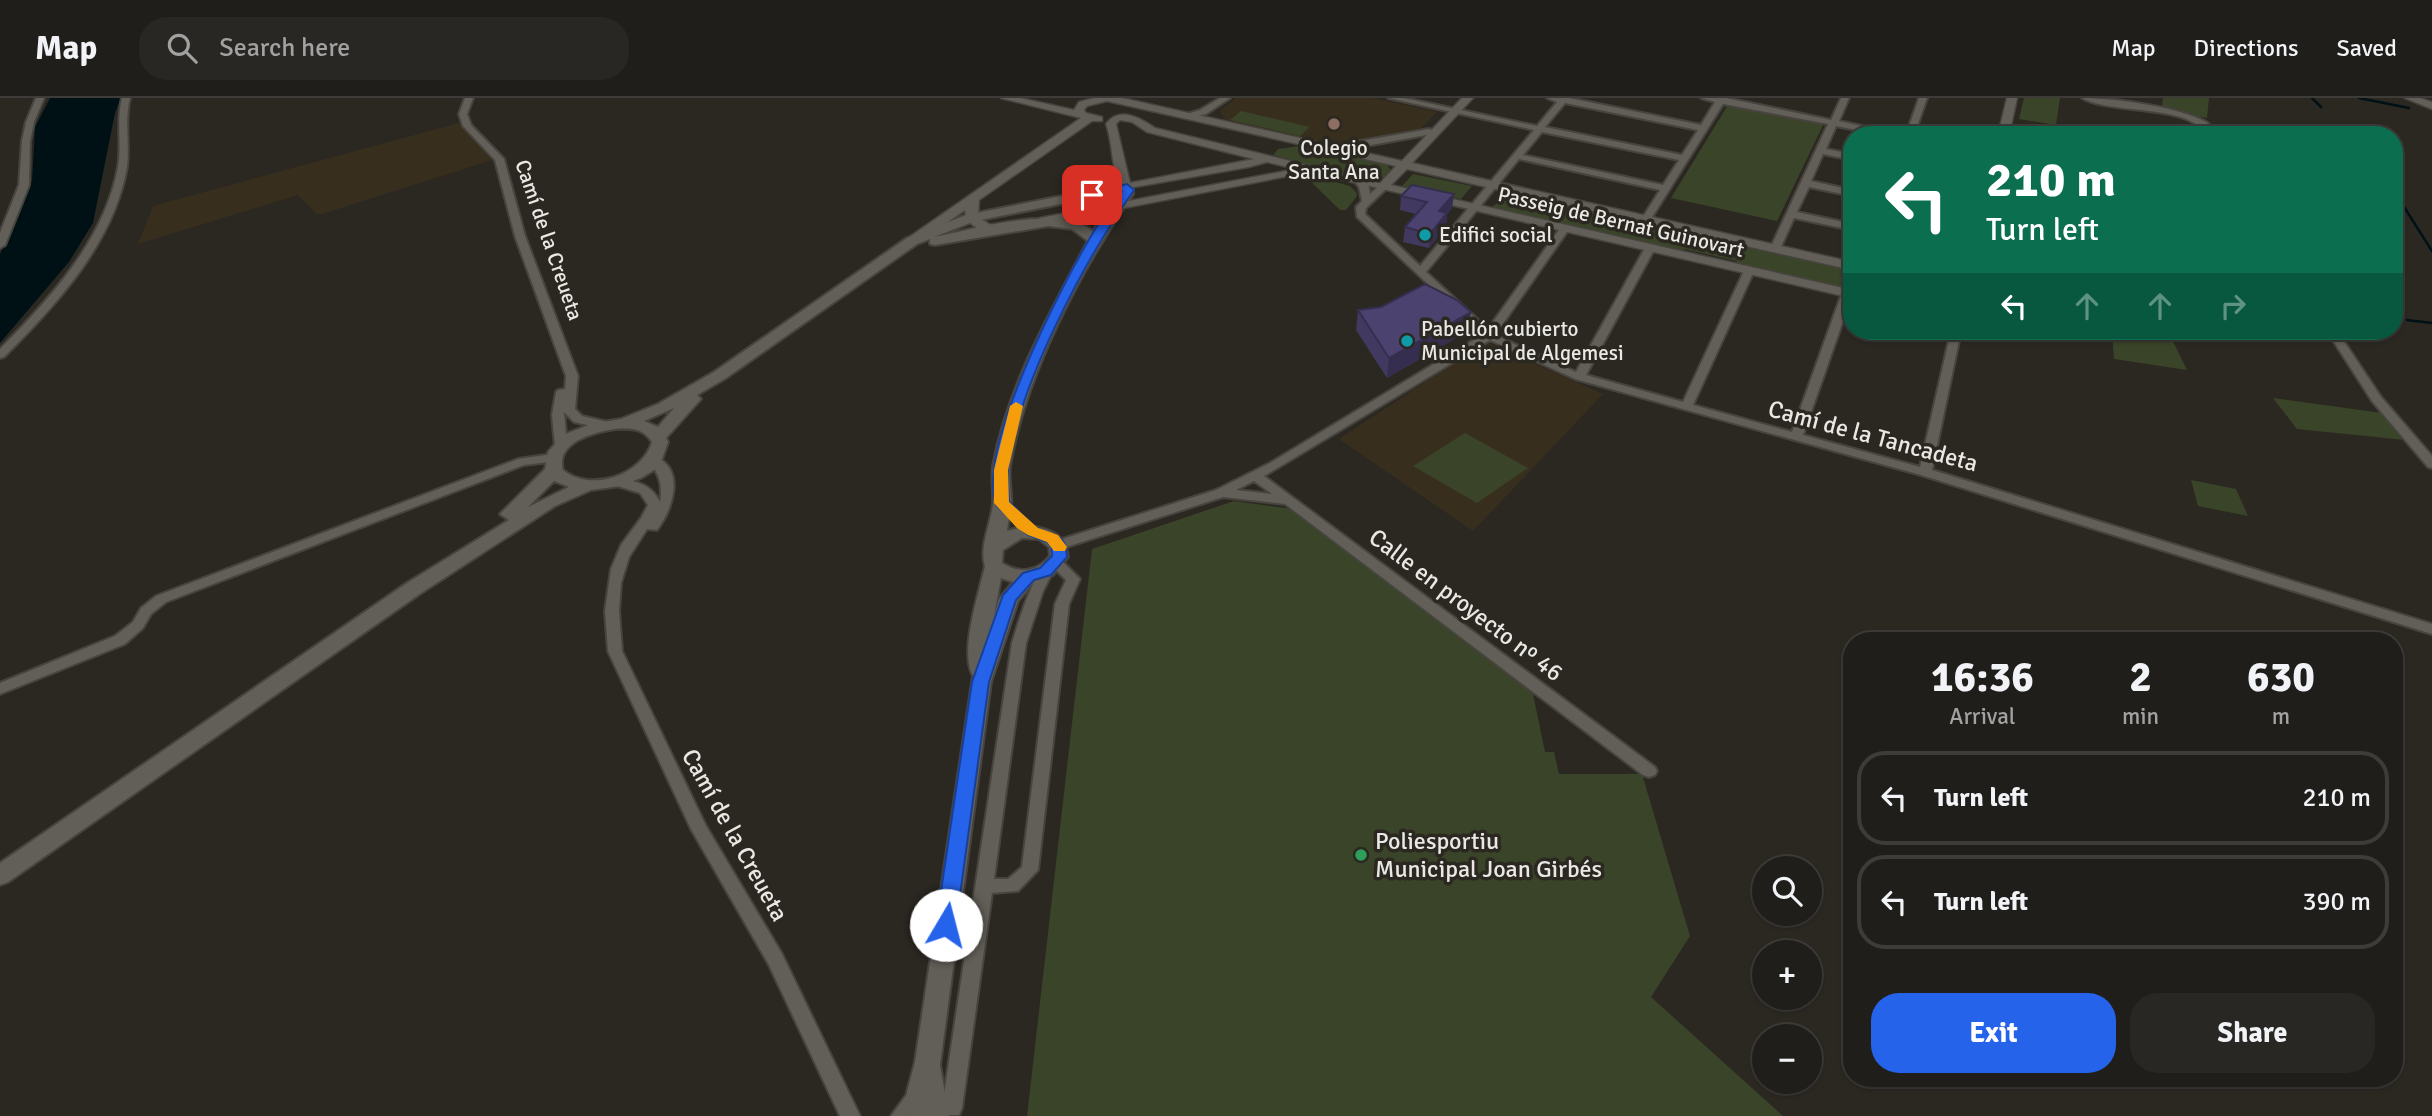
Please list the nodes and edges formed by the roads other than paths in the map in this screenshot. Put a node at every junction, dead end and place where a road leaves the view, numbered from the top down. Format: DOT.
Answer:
graph roads {
  1 [pos="40,98"];
  2 [pos="126,98"];
  3 [pos="469,98"];
  4 [pos="1006,98"];
  5 [pos="1106,98"];
  6 [pos="1226,98"];
  7 [pos="1392,98"];
  8 [pos="1461,98"];
  9 [pos="1468,98"];
  10 [pos="1551,98"];
  11 [pos="1705,98"];
  12 [pos="1845,98"];
  13 [pos="1923,98"];
  14 [pos="2012,98"];
  15 [pos="2086,98"];
  16 [pos="2410,98"];
  17 [pos="1564,99"];
  18 [pos="1721,99"];
  19 [pos="1126,101"];
  20 [pos="2432,106"];
  21 [pos="1452,111"];
  22 [pos="1085,116"];
  23 [pos="1188,116"];
  24 [pos="1119,118"];
  25 [pos="1833,122"];
  26 [pos="1853,126"];
  27 [pos="1913,126"];
  28 [pos="2005,126"];
  29 [pos="2207,126"];
  30 [pos="1703,128"];
  31 [pos="1539,129"];
  32 [pos="1151,130"];
  33 [pos="1429,132"];
  34 [pos="1313,144"];
  35 [pos="1332,149"];
  36 [pos="1820,151"];
  37 [pos="1843,155"];
  38 [pos="1517,156"];
  39 [pos="1365,157"];
  40 [pos="1685,158"];
  41 [pos="1264,159"];
  42 [pos="1118,164"];
  43 [pos="1403,166"];
  44 [pos="1311,170"];
  45 [pos="1359,181"];
  46 [pos="1805,183"];
  47 [pos="1492,186"];
  48 [pos="1383,187"];
  49 [pos="1666,188"];
  50 [pos="1121,189"];
  51 [pos="1843,191"];
  52 [pos="975,198"];
  53 [pos="1367,201"];
  54 [pos="1116,206"];
  55 [pos="1474,208"];
  56 [pos="1097,209"];
  57 [pos="1791,214"];
  58 [pos="971,218"];
  59 [pos="1646,220"];
  60 [pos="1040,222"];
  61 [pos="1843,225"];
  62 [pos="996,229"];
  63 [pos="1564,229"];
  64 [pos="1097,235"];
  65 [pos="912,241"];
  66 [pos="0,245"];
  67 [pos="1650,248"];
  68 [pos="1775,249"];
  69 [pos="880,264"];
  70 [pos="1843,264"];
  71 [pos="1749,271"];
  72 [pos="1420,273"];
  73 [pos="1843,293"];
  74 [pos="1843,310"];
  75 [pos="1489,336"];
  76 [pos="1954,340"];
  77 [pos="2338,340"];
  78 [pos="0,355"];
  79 [pos="569,367"];
  80 [pos="720,375"];
  81 [pos="1579,377"];
  82 [pos="1686,408"];
  83 [pos="625,423"];
  84 [pos="604,425"];
  85 [pos="659,437"];
  86 [pos="1796,438"];
  87 [pos="556,458"];
  88 [pos="653,460"];
  89 [pos="2432,464"];
  90 [pos="1925,472"];
  91 [pos="1256,476"];
  92 [pos="615,481"];
  93 [pos="588,485"];
  94 [pos="1221,493"];
  95 [pos="1289,500"];
  96 [pos="1002,503"];
  97 [pos="1033,532"];
  98 [pos="994,556"];
  99 [pos="1047,564"];
  100 [pos="620,570"];
  101 [pos="414,588"];
  102 [pos="2432,629"];
  103 [pos="981,682"];
  104 [pos="0,689"];
  105 [pos="1649,771"];
  106 [pos="0,875"];
  107 [pos="984,886"];
  108 [pos="928,1062"];
  109 [pos="919,1104"];
  110 [pos="944,1112"];
  111 [pos="850,1116"];
  112 [pos="901,1116"];
  1 -- 66 [label="street"];
  2 -- 78 [label="street"];
  3 -- 79 [label="street, Camí de la Creueta"];
  4 -- 22 [label="street"];
  5 -- 19 [label="street, Passeig de Bernat Guinovart"];
  5 -- 22 [label="street"];
  6 -- 23 [label="street"];
  7 -- 21 [label="street"];
  8 -- 21 [label="street"];
  9 -- 21 [label="street"];
  10 -- 17 [label="street"];
  11 -- 18 [label="street"];
  12 -- 25 [label="street"];
  13 -- 27 [label="street"];
  14 -- 28 [label="street"];
  15 -- 29 [label="street"];
  16 -- 20 [label="street"];
  17 -- 30 [label="street"];
  17 -- 31 [label="street"];
  18 -- 25 [label="street"];
  18 -- 30 [label="street"];
  19 -- 23 [label="street, Passeig de Bernat Guinovart"];
  19 -- 24 [label="street"];
  21 -- 31 [label="street"];
  21 -- 33 [label="street"];
  21 -- 43 [label="street"];
  22 -- 24 [label="street"];
  22 -- 52 [label="street"];
  23 -- 34 [label="street, Passeig de Bernat Guinovart"];
  24 -- 32 [label="street, Passeig de Bernat Guinovart"];
  24 -- 42 [label="street"];
  25 -- 26 [label="street"];
  25 -- 36 [label="street"];
  30 -- 40 [label="street"];
  31 -- 38 [label="street"];
  31 -- 40 [label="street"];
  32 -- 41 [label="street, Passeig de Bernat Guinovart"];
  32 -- 42 [label="street"];
  33 -- 35 [label="street"];
  33 -- 39 [label="street"];
  34 -- 35 [label="street, Passeig de Bernat Guinovart"];
  34 -- 41 [label="street"];
  35 -- 39 [label="street, Passeig de Bernat Guinovart"];
  36 -- 37 [label="street"];
  36 -- 46 [label="street"];
  38 -- 47 [label="street"];
  38 -- 49 [label="street"];
  39 -- 43 [label="street, Passeig de Bernat Guinovart"];
  40 -- 49 [label="street"];
  41 -- 44 [label="street, Passeig de Bernat Guinovart"];
  41 -- 50 [label="street"];
  42 -- 50 [label="street"];
  43 -- 47 [label="street, Passeig de Bernat Guinovart"];
  43 -- 48 [label="street"];
  44 -- 45 [label="street, Passeig de Bernat Guinovart"];
  44 -- 54 [label="street"];
  45 -- 48 [label="street, Passeig de Bernat Guinovart"];
  45 -- 53 [label="street, Camí de la Tancadeta"];
  46 -- 51 [label="street"];
  46 -- 57 [label="street"];
  47 -- 55 [label="street"];
  47 -- 59 [label="street, Passeig de Bernat Guinovart"];
  48 -- 53 [label="street"];
  48 -- 55 [label="street, Passeig de Bernat Guinovart"];
  49 -- 59 [label="street"];
  50 -- 54 [label="main road"];
  50 -- 56 [label="street"];
  50 -- 58 [label="main road"];
  52 -- 58 [label="street"];
  52 -- 65 [label="street"];
  53 -- 72 [label="street, Camí de la Tancadeta"];
  54 -- 56 [label="street"];
  54 -- 64 [label="main road"];
  55 -- 63 [label="street, Passeig de Bernat Guinovart"];
  55 -- 72 [label="street"];
  56 -- 60 [label="street"];
  56 -- 64 [label="street"];
  57 -- 61 [label="street"];
  57 -- 68 [label="street"];
  58 -- 62 [label="street"];
  58 -- 65 [label="main road"];
  59 -- 68 [label="street, Passeig de Bernat Guinovart"];
  60 -- 62 [label="main road"];
  60 -- 64 [label="main road"];
  62 -- 69 [label="main road"];
  63 -- 67 [label="street, Passeig de Bernat Guinovart"];
  63 -- 75 [label="street"];
  64 -- 96 [label="main road"];
  65 -- 69 [label="main road"];
  67 -- 71 [label="street, Passeig de Bernat Guinovart"];
  67 -- 81 [label="street"];
  68 -- 70 [label="street, Passeig de Bernat Guinovart"];
  69 -- 80 [label="main road"];
  71 -- 73 [label="street, Passeig de Bernat Guinovart"];
  71 -- 82 [label="street"];
  72 -- 75 [label="street, Camí de la Tancadeta"];
  74 -- 86 [label="street"];
  75 -- 81 [label="street, Camí de la Tancadeta"];
  75 -- 91 [label="street"];
  76 -- 90 [label="street"];
  77 -- 89 [label="street"];
  79 -- 84 [label="street, Camí de la Creueta"];
  79 -- 87 [label="street"];
  80 -- 83 [label="main road"];
  80 -- 85 [label="main road"];
  81 -- 82 [label="street, Camí de la Tancadeta"];
  82 -- 86 [label="street, Camí de la Tancadeta"];
  83 -- 84 [label="main road"];
  83 -- 85 [label="main road"];
  84 -- 87 [label="main road"];
  85 -- 88 [label="main road"];
  86 -- 90 [label="street, Camí de la Tancadeta"];
  87 -- 93 [label="main road"];
  87 -- 101 [label="main road"];
  87 -- 104 [label="street"];
  88 -- 92 [label="main road"];
  88 -- 100 [label="street, Camí de la Creueta"];
  90 -- 102 [label="street, Camí de la Tancadeta"];
  91 -- 94 [label="street"];
  91 -- 95 [label="street, Calle en proyecto nº 46"];
  92 -- 93 [label="main road"];
  92 -- 100 [label="street, Camí de la Creueta"];
  93 -- 101 [label="main road"];
  94 -- 95 [label="street"];
  94 -- 99 [label="street"];
  95 -- 105 [label="street, Calle en proyecto nº 46"];
  96 -- 97 [label="main road"];
  96 -- 98 [label="main road"];
  97 -- 98 [label="main road"];
  97 -- 99 [label="main road"];
  98 -- 99 [label="main road"];
  98 -- 103 [label="main road"];
  99 -- 103 [label="main road"];
  99 -- 107 [label="street"];
  99 -- 107 [label="street"];
  100 -- 111 [label="street, Camí de la Creueta"];
  101 -- 106 [label="main road"];
  103 -- 108 [label="main road"];
  107 -- 110 [label="street"];
  108 -- 109 [label="main road"];
  108 -- 110 [label="main road"];
  109 -- 112 [label="street"];
}
